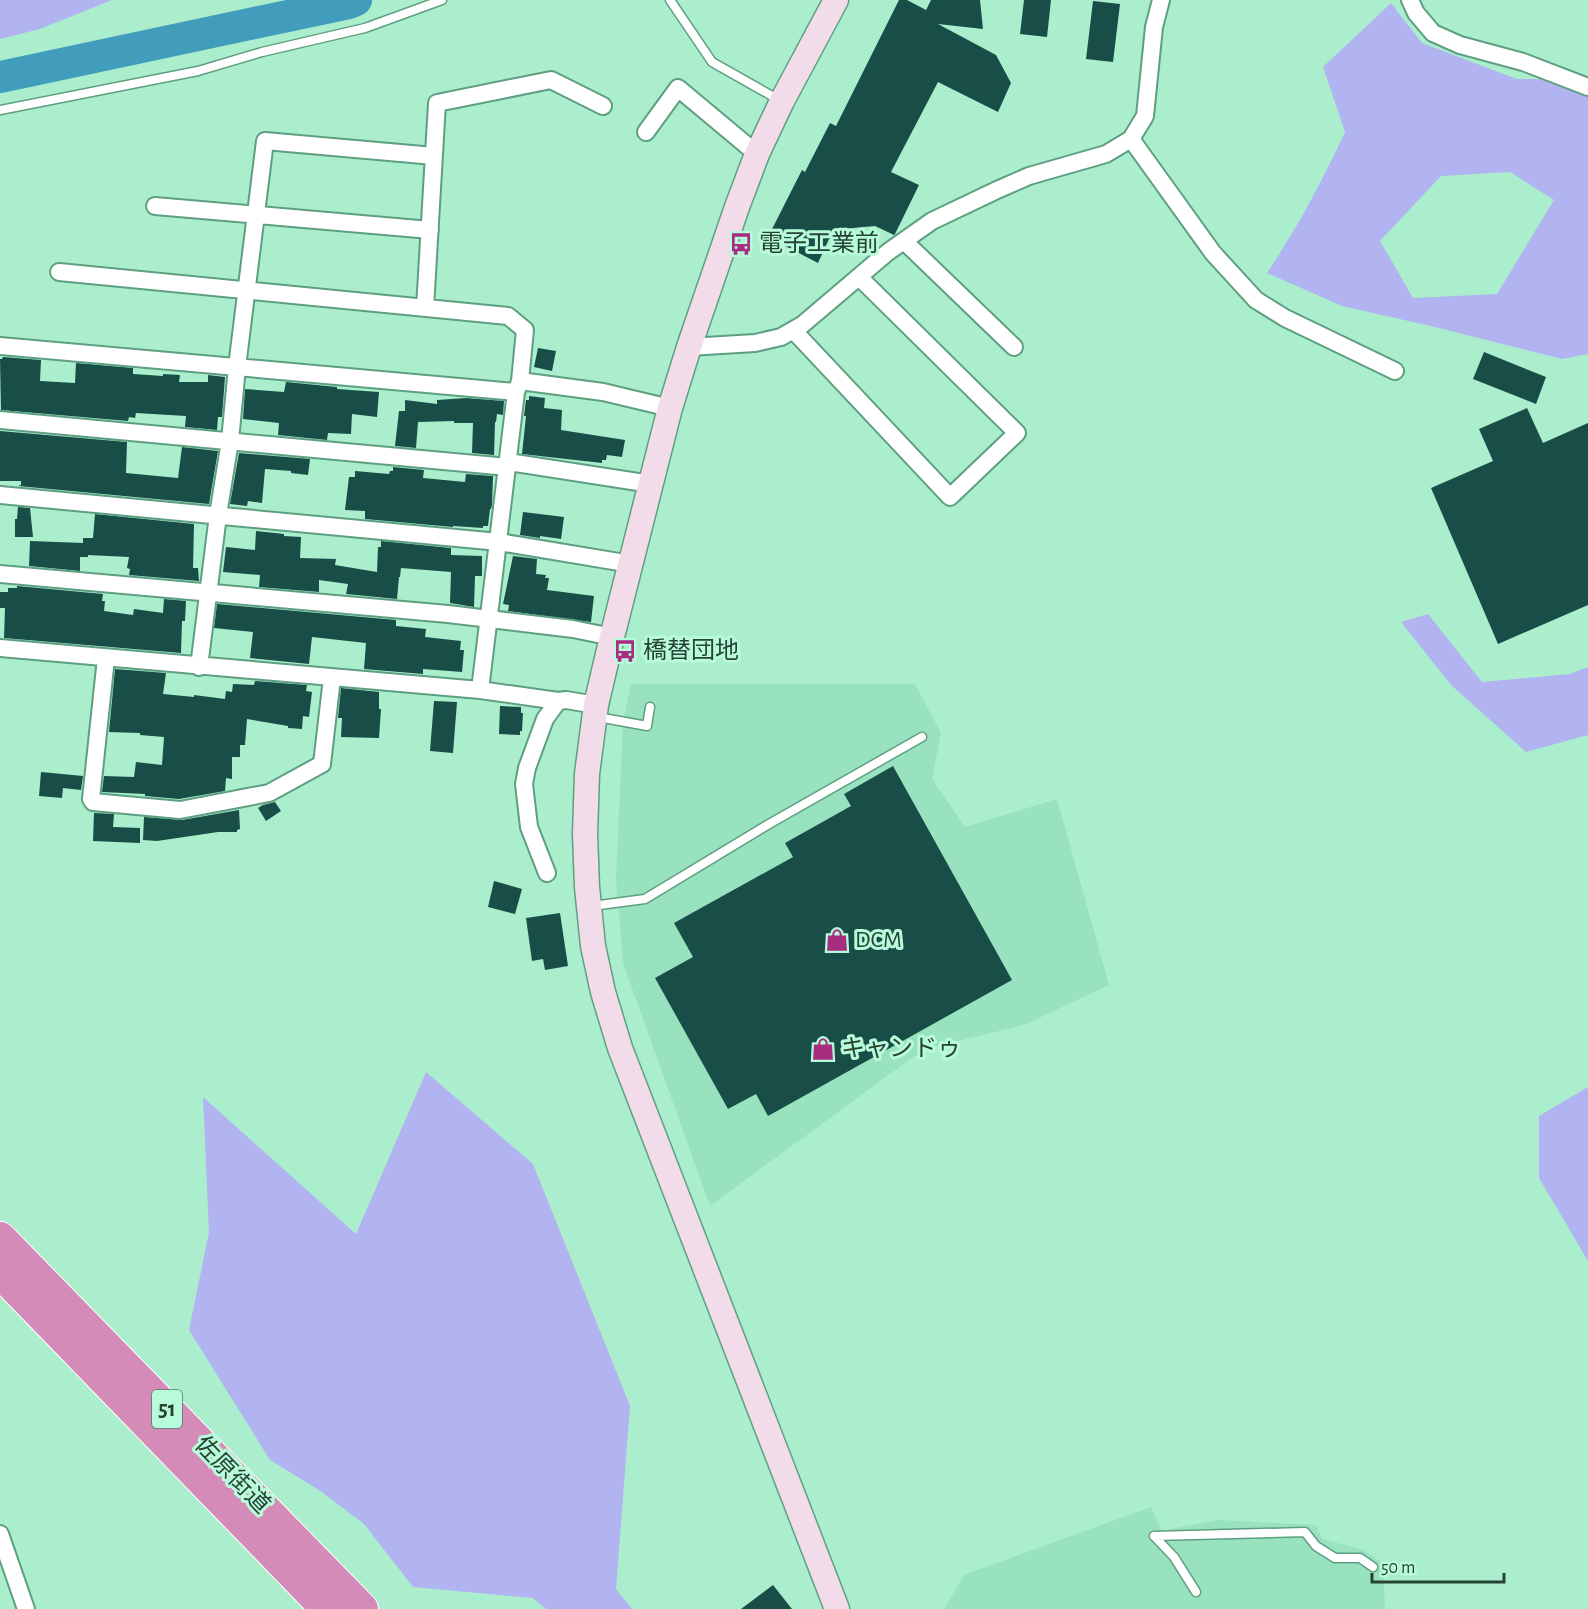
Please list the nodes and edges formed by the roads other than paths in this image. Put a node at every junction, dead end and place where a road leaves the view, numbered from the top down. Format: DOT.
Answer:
graph roads {
  1 [pos="442,0"];
  2 [pos="670,0"];
  3 [pos="836,0"];
  4 [pos="1161,0"];
  5 [pos="1410,0"];
  6 [pos="1588,87"];
  7 [pos="782,102"];
  8 [pos="603,106"];
  9 [pos="0,110"];
  10 [pos="646,132"];
  11 [pos="1131,139"];
  12 [pos="757,154"];
  13 [pos="434,156"];
  14 [pos="155,206"];
  15 [pos="256,215"];
  16 [pos="430,230"];
  17 [pos="904,241"];
  18 [pos="59,272"];
  19 [pos="859,277"];
  20 [pos="246,290"];
  21 [pos="425,308"];
  22 [pos="793,330"];
  23 [pos="0,346"];
  24 [pos="689,347"];
  25 [pos="1014,347"];
  26 [pos="237,367"];
  27 [pos="1395,371"];
  28 [pos="518,386"];
  29 [pos="670,408"];
  30 [pos="0,420"];
  31 [pos="230,441"];
  32 [pos="508,464"];
  33 [pos="651,484"];
  34 [pos="0,495"];
  35 [pos="218,515"];
  36 [pos="499,542"];
  37 [pos="631,564"];
  38 [pos="0,574"];
  39 [pos="208,594"];
  40 [pos="489,619"];
  41 [pos="612,637"];
  42 [pos="0,648"];
  43 [pos="106,658"];
  44 [pos="199,667"];
  45 [pos="332,678"];
  46 [pos="480,690"];
  47 [pos="558,701"];
  48 [pos="650,706"];
  49 [pos="595,711"];
  50 [pos="922,737"];
  51 [pos="547,873"];
  52 [pos="589,906"];
  53 [pos="4,1253"];
  54 [pos="0,1534"];
  55 [pos="1373,1568"];
  56 [pos="312,1576"];
  57 [pos="1196,1592"];
  58 [pos="26,1609"];
  59 [pos="327,1609"];
  60 [pos="362,1609"];
  61 [pos="837,1609"];
  1 -- 9 [label="lane"];
  2 -- 7 [label="lane"];
  3 -- 7 [label="street"];
  4 -- 11 [label="street"];
  5 -- 6 [label="street"];
  7 -- 12 [label="street"];
  8 -- 13 [label="street"];
  10 -- 12 [label="street"];
  11 -- 17 [label="street"];
  11 -- 27 [label="street"];
  12 -- 24 [label="street"];
  13 -- 15 [label="street"];
  13 -- 16 [label="street"];
  14 -- 15 [label="street"];
  15 -- 16 [label="street"];
  15 -- 20 [label="street"];
  16 -- 21 [label="street"];
  17 -- 19 [label="street"];
  17 -- 25 [label="street"];
  18 -- 20 [label="street"];
  19 -- 22 [label="street"];
  19 -- 22 [label="street"];
  20 -- 21 [label="street"];
  20 -- 26 [label="street"];
  21 -- 28 [label="street"];
  22 -- 24 [label="street"];
  23 -- 26 [label="street"];
  24 -- 29 [label="street"];
  26 -- 28 [label="street"];
  26 -- 31 [label="street"];
  28 -- 29 [label="street"];
  28 -- 32 [label="street"];
  29 -- 33 [label="street"];
  30 -- 31 [label="street"];
  31 -- 32 [label="street"];
  31 -- 35 [label="street"];
  32 -- 33 [label="street"];
  32 -- 36 [label="street"];
  33 -- 37 [label="street"];
  34 -- 35 [label="street"];
  35 -- 36 [label="street"];
  35 -- 39 [label="street"];
  36 -- 37 [label="street"];
  36 -- 40 [label="street"];
  37 -- 41 [label="street"];
  38 -- 39 [label="street"];
  39 -- 40 [label="street"];
  39 -- 44 [label="street"];
  40 -- 41 [label="street"];
  40 -- 46 [label="street"];
  41 -- 49 [label="street"];
  42 -- 43 [label="street"];
  43 -- 44 [label="street"];
  43 -- 45 [label="street"];
  44 -- 45 [label="street"];
  45 -- 46 [label="street"];
  46 -- 47 [label="street"];
  47 -- 49 [label="street"];
  47 -- 51 [label="street"];
  48 -- 49 [label="lane"];
  49 -- 52 [label="street"];
  50 -- 52 [label="lane"];
  52 -- 61 [label="street"];
  53 -- 56 [label="highway, 佐原街道 / 51"];
  54 -- 58 [label="street"];
  55 -- 57 [label="lane"];
  56 -- 59 [label="highway, 佐原街道 / 51"];
  56 -- 60 [label="highway, 佐原街道 / 51"];
}
